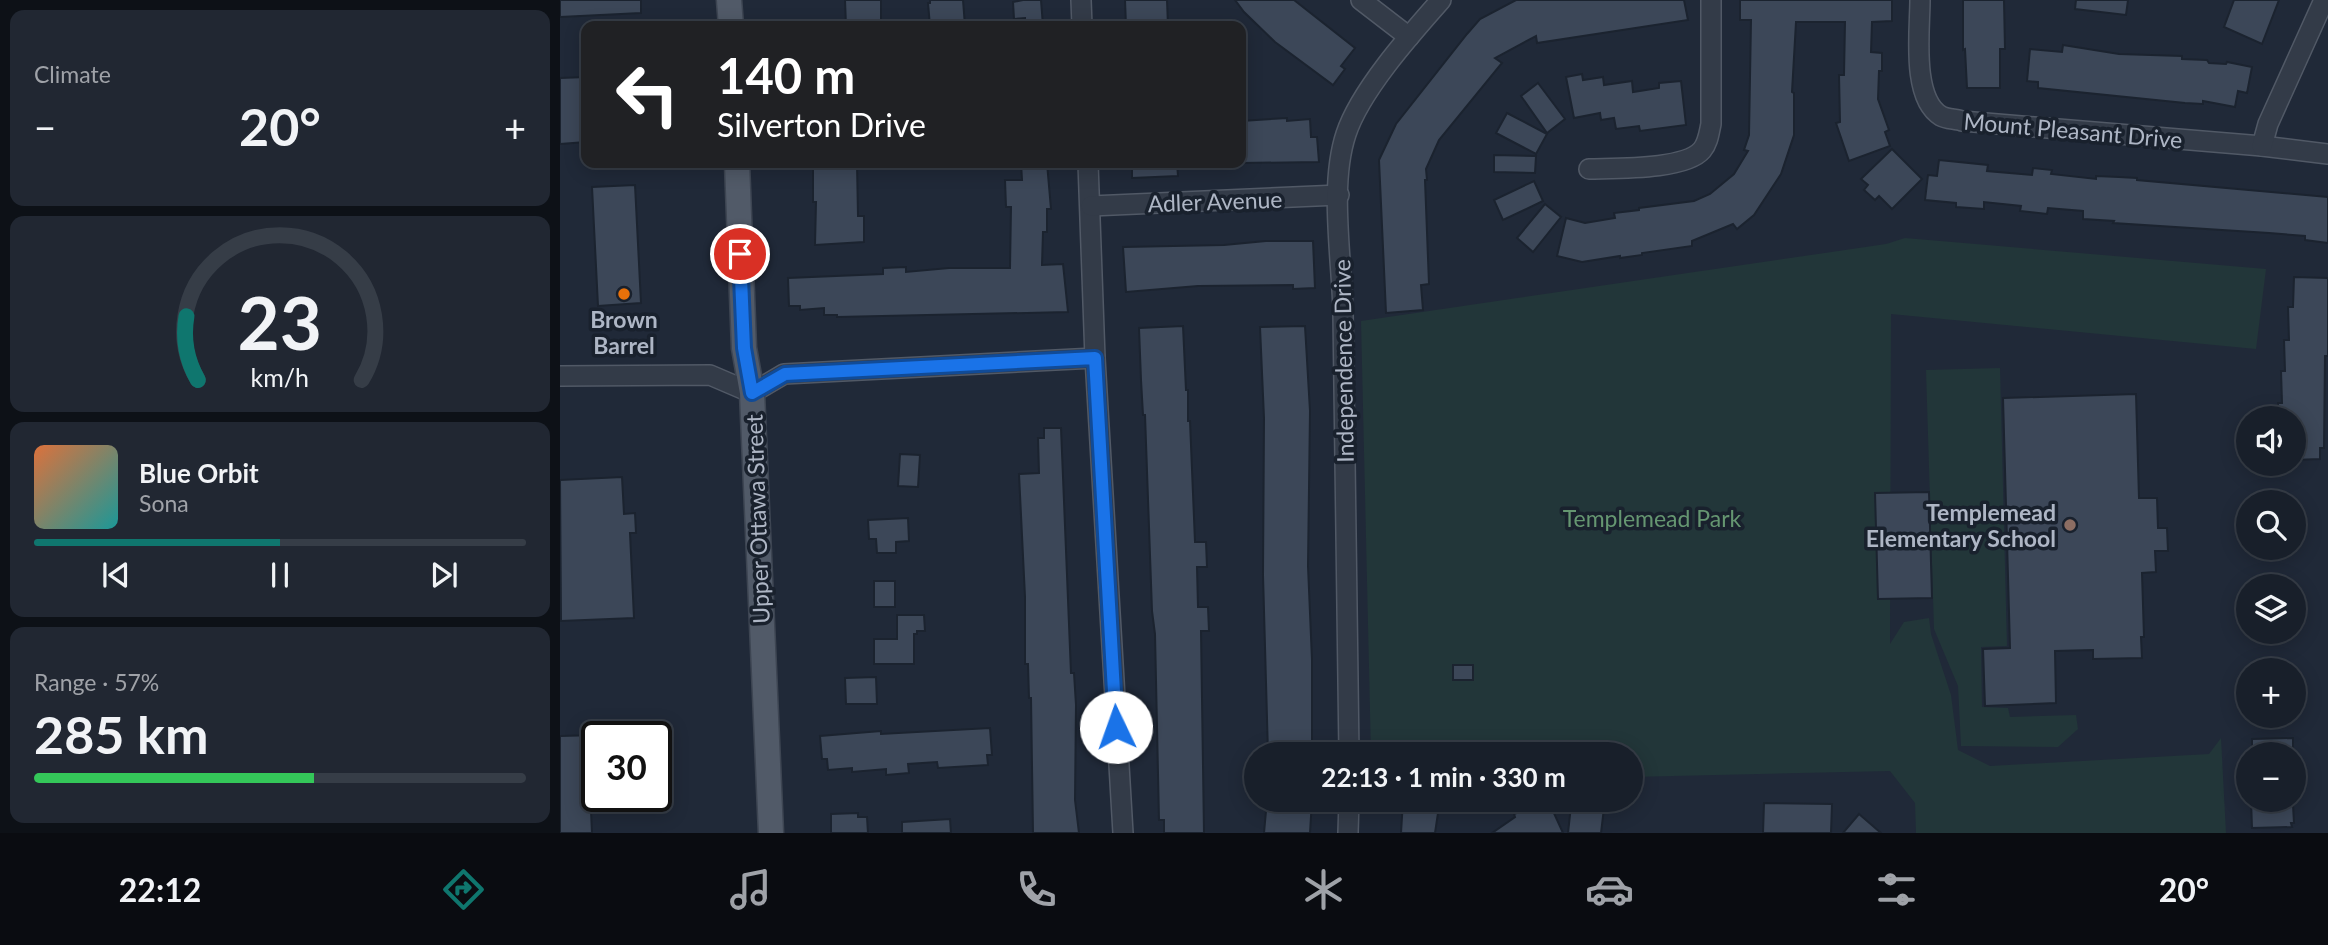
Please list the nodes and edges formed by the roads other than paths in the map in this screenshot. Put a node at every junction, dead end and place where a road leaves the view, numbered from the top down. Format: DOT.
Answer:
graph roads {
  1 [pos="729,0"];
  2 [pos="1081,0"];
  3 [pos="1360,0"];
  4 [pos="1441,0"];
  5 [pos="1711,0"];
  6 [pos="1920,0"];
  7 [pos="2324,0"];
  8 [pos="731,21"];
  9 [pos="1082,21"];
  10 [pos="1409,37"];
  11 [pos="2263,146"];
  12 [pos="2328,154"];
  13 [pos="737,168"];
  14 [pos="1088,168"];
  15 [pos="1589,170"];
  16 [pos="1339,195"];
  17 [pos="1091,206"];
  18 [pos="1095,358"];
  19 [pos="560,376"];
  20 [pos="752,393"];
  21 [pos="1349,742"];
  22 [pos="1349,812"];
  23 [pos="771,833"];
  24 [pos="1123,833"];
  25 [pos="1348,833"];
  1 -- 8 [label="main road"];
  2 -- 9 [label="street"];
  3 -- 10 [label="street"];
  4 -- 10 [label="street, Independence Drive"];
  5 -- 15 [label="street"];
  6 -- 11 [label="street, Mount Pleasant Drive"];
  7 -- 11 [label="street"];
  10 -- 16 [label="street, Independence Drive"];
  11 -- 12 [label="street, Mount Pleasant Drive"];
  13 -- 20 [label="main road, Upper Ottawa Street"];
  14 -- 17 [label="street"];
  16 -- 17 [label="street, Adler Avenue"];
  16 -- 21 [label="street, Independence Drive"];
  17 -- 18 [label="street"];
  18 -- 20 [label="street"];
  18 -- 24 [label="street"];
  19 -- 20 [label="street"];
  20 -- 23 [label="main road, Upper Ottawa Street"];
  22 -- 25 [label="street"];
}
